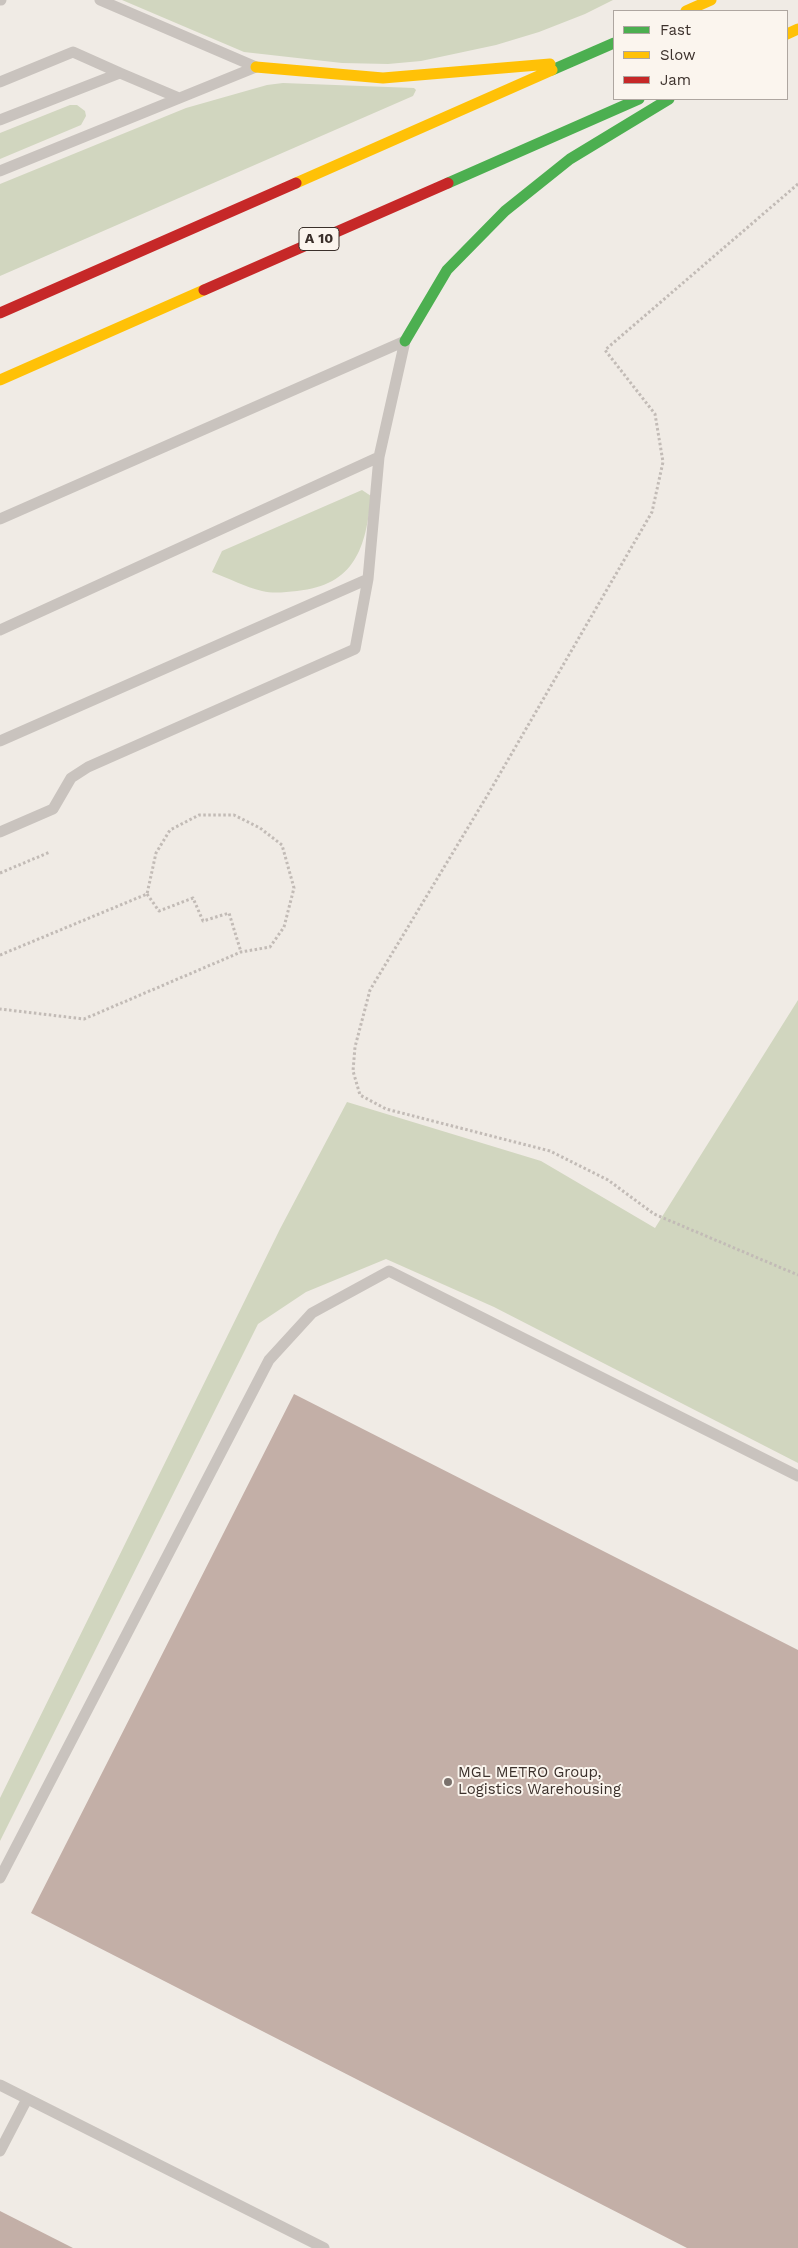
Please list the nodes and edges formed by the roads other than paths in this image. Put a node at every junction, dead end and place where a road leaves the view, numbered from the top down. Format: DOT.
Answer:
graph roads {
  1 [pos="100,0"];
  2 [pos="711,0"];
  3 [pos="688,10"];
  4 [pos="613,43"];
  5 [pos="571,62"];
  6 [pos="256,67"];
  7 [pos="120,73"];
  8 [pos="0,82"];
  9 [pos="179,98"];
  10 [pos="637,100"];
  11 [pos="667,100"];
  12 [pos="0,120"];
  13 [pos="0,171"];
  14 [pos="0,313"];
  15 [pos="405,342"];
  16 [pos="0,380"];
  17 [pos="379,458"];
  18 [pos="0,519"];
  19 [pos="368,579"];
  20 [pos="0,630"];
  21 [pos="0,741"];
  22 [pos="0,832"];
  23 [pos="798,1476"];
  24 [pos="0,1878"];
  25 [pos="0,2085"];
  26 [pos="27,2099"];
  27 [pos="0,2152"];
  28 [pos="324,2248"];
  1 -- 6 [label="lane"];
  2 -- 3 [label="highway"];
  4 -- 5 [label="highway"];
  5 -- 6 [label="highway"];
  5 -- 14 [label="highway"];
  6 -- 9 [label="lane"];
  7 -- 8 [label="lane"];
  7 -- 9 [label="lane"];
  7 -- 12 [label="lane"];
  9 -- 13 [label="lane"];
  10 -- 16 [label="highway, A 10"];
  11 -- 15 [label="highway"];
  15 -- 17 [label="lane"];
  15 -- 18 [label="lane"];
  17 -- 19 [label="lane"];
  17 -- 20 [label="lane"];
  19 -- 21 [label="lane"];
  19 -- 22 [label="lane"];
  23 -- 24 [label="lane"];
  25 -- 26 [label="lane"];
  26 -- 27 [label="lane"];
  26 -- 28 [label="lane"];
}
